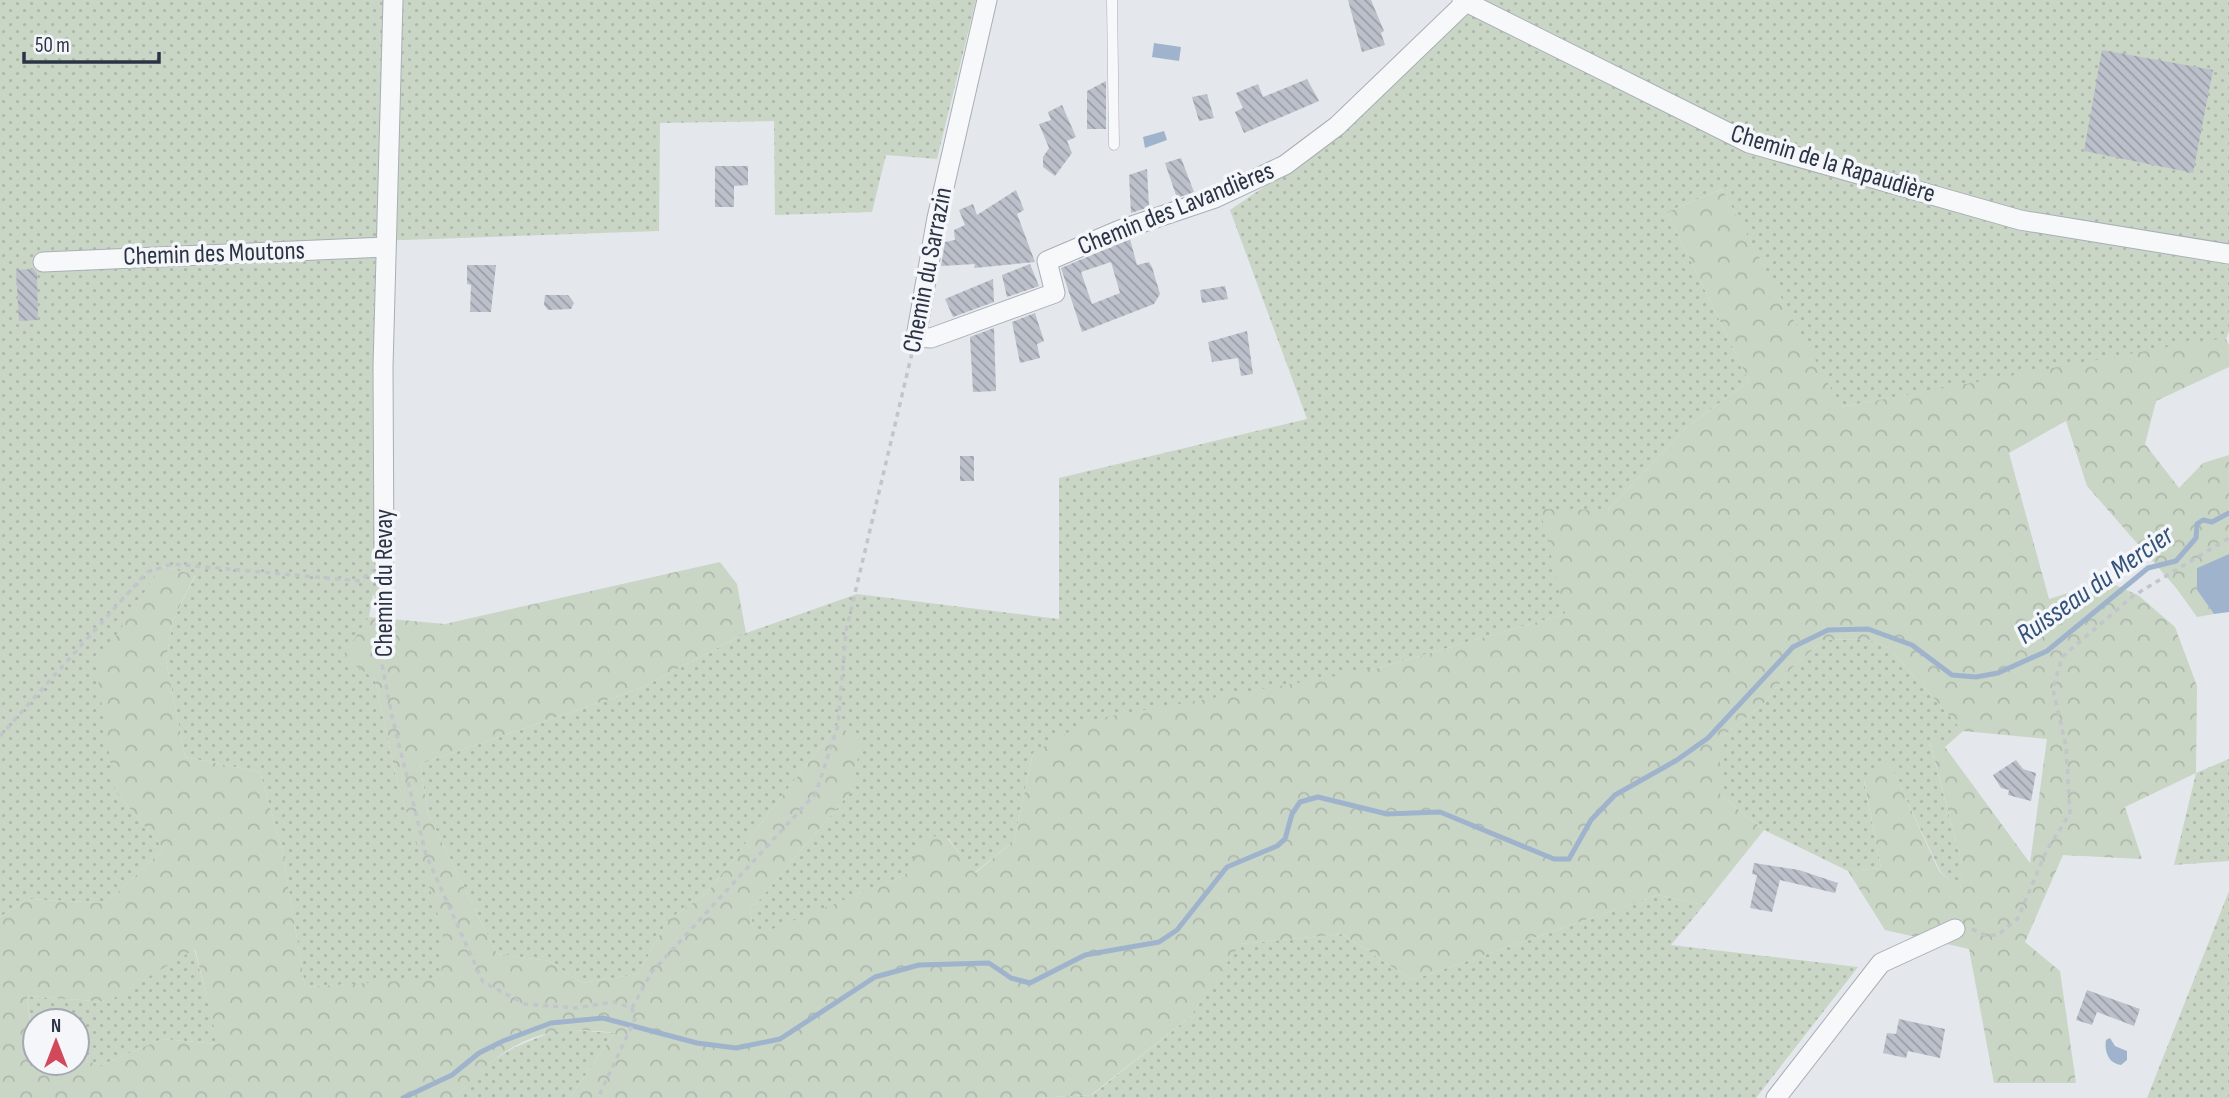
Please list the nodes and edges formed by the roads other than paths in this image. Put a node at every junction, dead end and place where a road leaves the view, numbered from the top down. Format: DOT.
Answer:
graph roads {
  1 [pos="393,0"];
  2 [pos="987,0"];
  3 [pos="1112,0"];
  4 [pos="1464,1"];
  5 [pos="1114,145"];
  6 [pos="386,247"];
  7 [pos="2229,254"];
  8 [pos="43,262"];
  9 [pos="916,337"];
  10 [pos="384,559"];
  11 [pos="1955,929"];
  12 [pos="1776,1098"];
  1 -- 6 [label="street, Chemin du Revay"];
  2 -- 9 [label="street, Chemin du Sarrazin"];
  3 -- 5 [label="lane"];
  4 -- 7 [label="street, Chemin de la Rapaudière"];
  4 -- 9 [label="street, Chemin des Lavandières"];
  6 -- 8 [label="street, Chemin des Moutons"];
  6 -- 10 [label="street, Chemin du Revay"];
  11 -- 12 [label="street"];
}
